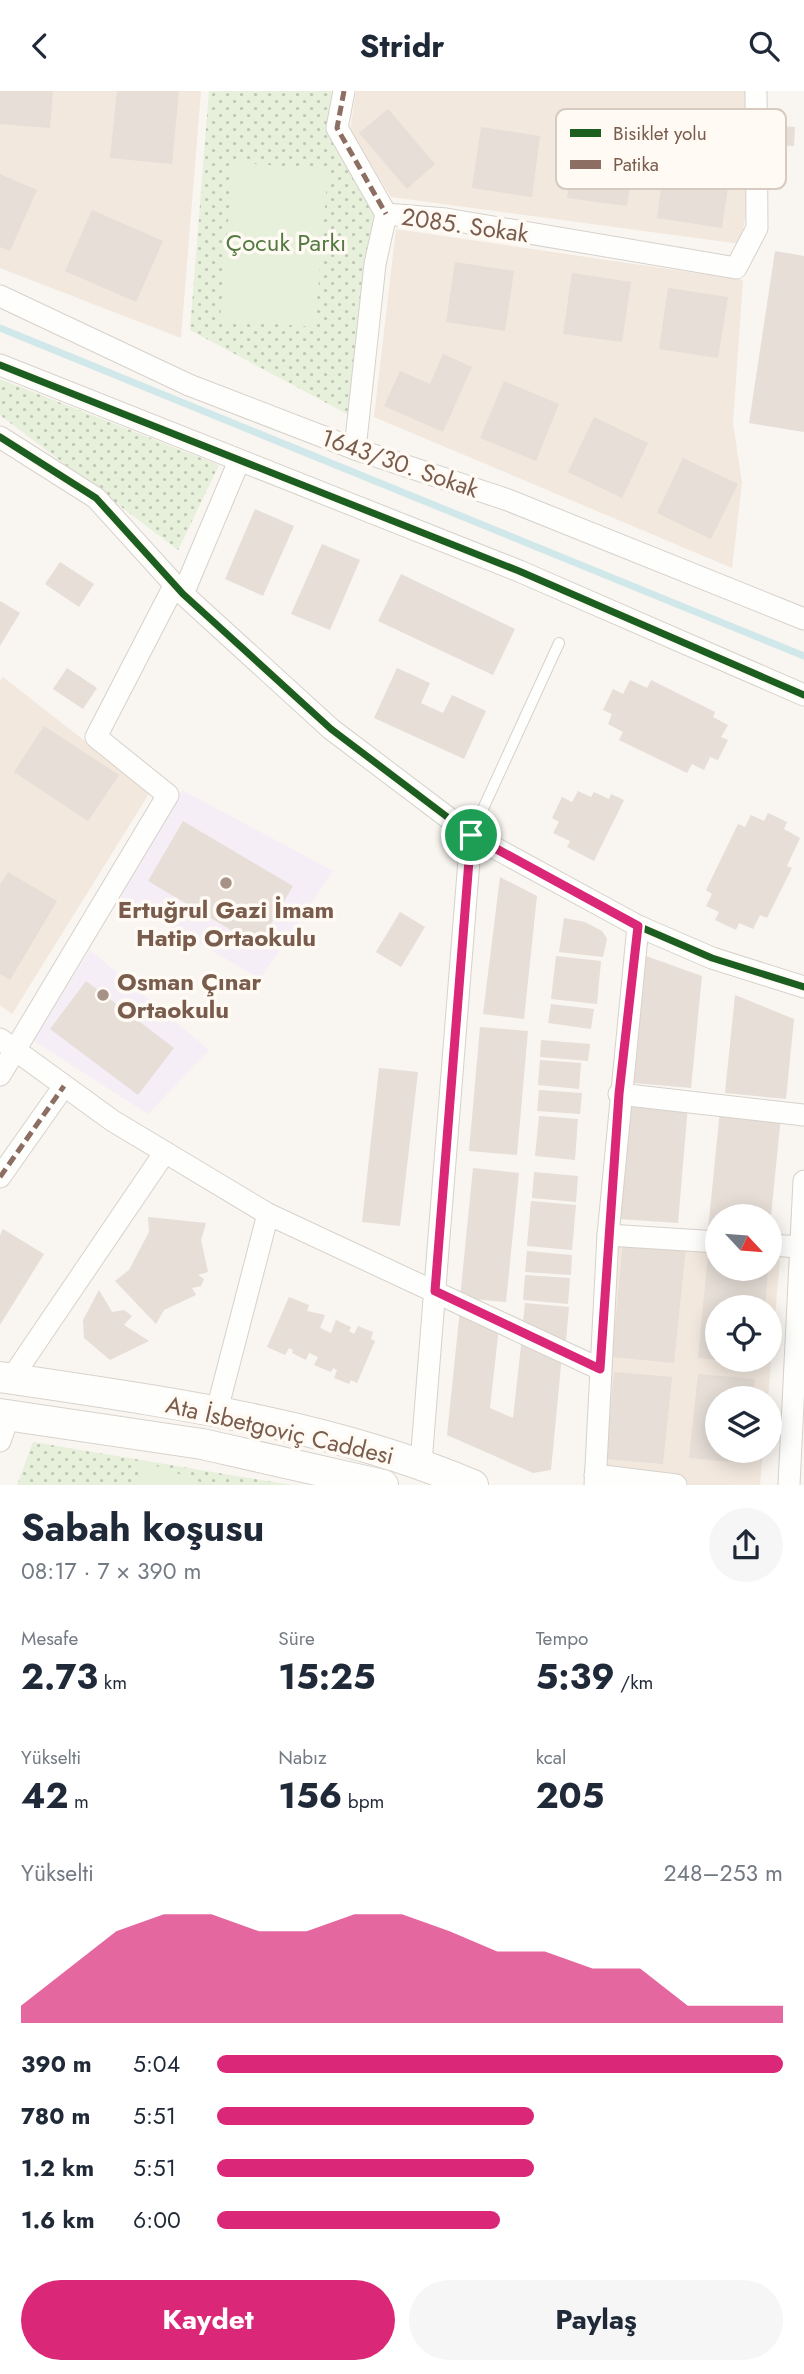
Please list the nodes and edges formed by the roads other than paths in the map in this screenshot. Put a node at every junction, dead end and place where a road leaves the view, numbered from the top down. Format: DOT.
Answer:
graph roads {
  1 [pos="344,91"];
  2 [pos="755,91"];
  3 [pos="755,109"];
  4 [pos="756,189"];
  5 [pos="386,214"];
  6 [pos="0,296"];
  7 [pos="0,365"];
  8 [pos="0,437"];
  9 [pos="355,449"];
  10 [pos="239,461"];
  11 [pos="179,589"];
  12 [pos="804,619"];
  13 [pos="559,643"];
  14 [pos="804,695"];
  15 [pos="471,835"];
  16 [pos="638,926"];
  17 [pos="804,987"];
  18 [pos="8,1045"];
  19 [pos="0,1075"];
  20 [pos="64,1086"];
  21 [pos="619,1094"];
  22 [pos="804,1115"];
  23 [pos="165,1152"];
  24 [pos="0,1177"];
  25 [pos="804,1181"];
  26 [pos="268,1214"];
  27 [pos="608,1235"];
  28 [pos="802,1235"];
  29 [pos="705,1241"];
  30 [pos="782,1241"];
  31 [pos="435,1291"];
  32 [pos="600,1369"];
  33 [pos="6,1378"];
  34 [pos="217,1411"];
  35 [pos="3,1423"];
  36 [pos="421,1463"];
  37 [pos="595,1480"];
  38 [pos="383,1485"];
  39 [pos="473,1485"];
  40 [pos="676,1485"];
  41 [pos="789,1485"];
  1 -- 5 [label="street"];
  2 -- 3 [label="street, 2085. Sokak"];
  4 -- 5 [label="street, 2085. Sokak"];
  5 -- 9 [label="street, 2085. Sokak"];
  6 -- 9 [label="street, 1643/30. Sokak"];
  7 -- 10 [label="street"];
  8 -- 11 [label="street"];
  9 -- 12 [label="street, 1643/30. Sokak"];
  10 -- 11 [label="street"];
  10 -- 14 [label="street"];
  11 -- 15 [label="street"];
  11 -- 18 [label="street"];
  13 -- 15 [label="lane"];
  15 -- 16 [label="street"];
  15 -- 31 [label="street"];
  16 -- 17 [label="street"];
  16 -- 21 [label="street"];
  18 -- 19 [label="street"];
  18 -- 20 [label="street"];
  20 -- 23 [label="street"];
  20 -- 24 [label="street"];
  21 -- 22 [label="street"];
  21 -- 27 [label="street"];
  23 -- 26 [label="street"];
  23 -- 33 [label="street"];
  25 -- 28 [label="street"];
  26 -- 31 [label="street"];
  26 -- 34 [label="street"];
  27 -- 29 [label="street"];
  27 -- 32 [label="street"];
  28 -- 30 [label="street"];
  28 -- 41 [label="street"];
  31 -- 32 [label="street"];
  31 -- 36 [label="street"];
  32 -- 37 [label="street"];
  33 -- 34 [label="main road, Ata İsbetgoviç Caddesi"];
  34 -- 36 [label="main road, Ata İsbetgoviç Caddesi"];
  35 -- 38 [label="main road, Ata İsbetgoviç Caddesi"];
  36 -- 39 [label="main road, Ata İsbetgoviç Caddesi"];
  37 -- 40 [label="street"];
}
